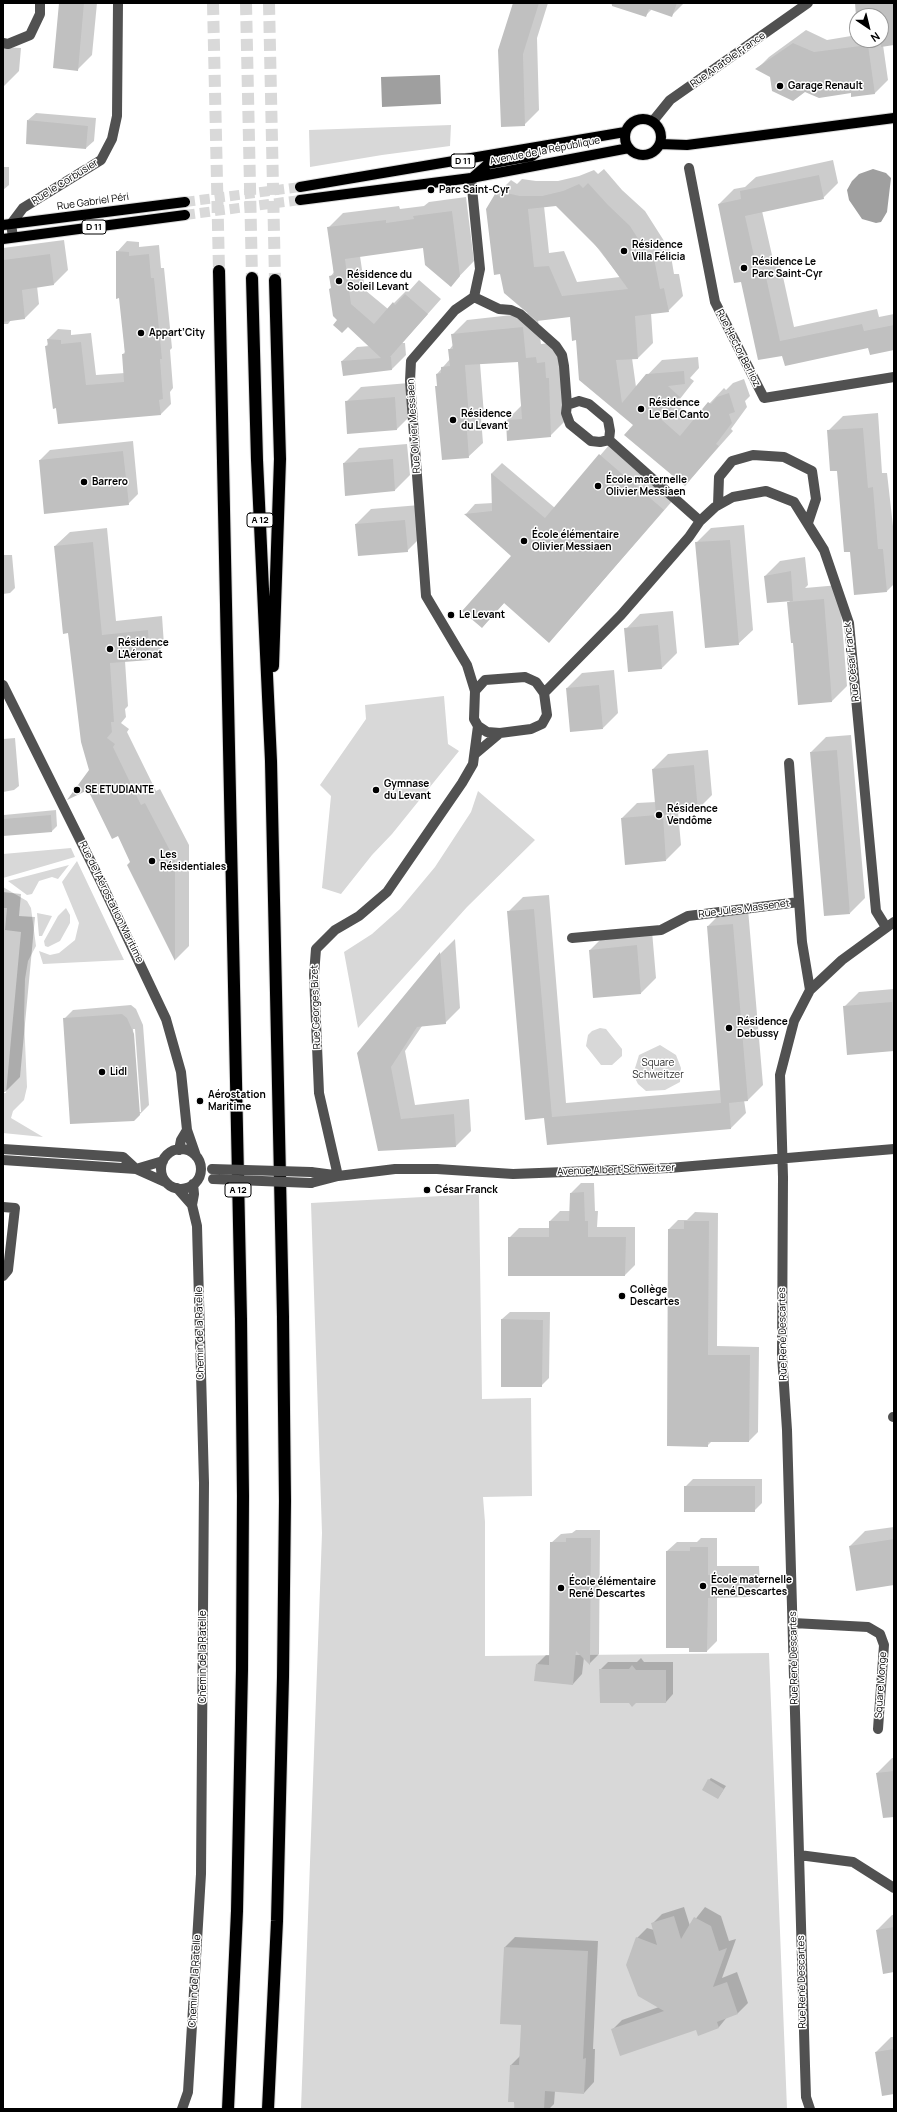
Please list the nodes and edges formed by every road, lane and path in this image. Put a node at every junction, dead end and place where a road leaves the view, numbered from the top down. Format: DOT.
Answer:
graph roads {
  1 [pos="40,3"];
  2 [pos="118,3"];
  3 [pos="808,3"];
  4 [pos="3,43"];
  5 [pos="894,118"];
  6 [pos="653,121"];
  7 [pos="625,132"];
  8 [pos="660,144"];
  9 [pos="545,146"];
  10 [pos="629,148"];
  11 [pos="689,168"];
  12 [pos="471,178"];
  13 [pos="300,187"];
  14 [pos="300,200"];
  15 [pos="185,202"];
  16 [pos="186,215"];
  17 [pos="7,225"];
  18 [pos="8,238"];
  19 [pos="219,271"];
  20 [pos="252,278"];
  21 [pos="275,280"];
  22 [pos="474,297"];
  23 [pos="894,377"];
  24 [pos="567,405"];
  25 [pos="609,440"];
  26 [pos="718,505"];
  27 [pos="700,521"];
  28 [pos="808,523"];
  29 [pos="467,665"];
  30 [pos="485,680"];
  31 [pos="3,686"];
  32 [pos="474,690"];
  33 [pos="544,693"];
  34 [pos="478,726"];
  35 [pos="500,733"];
  36 [pos="475,754"];
  37 [pos="270,761"];
  38 [pos="789,763"];
  39 [pos="799,902"];
  40 [pos="890,925"];
  41 [pos="572,938"];
  42 [pos="810,990"];
  43 [pos="186,1130"];
  44 [pos="3,1149"];
  45 [pos="894,1149"];
  46 [pos="179,1150"];
  47 [pos="197,1158"];
  48 [pos="782,1159"];
  49 [pos="3,1160"];
  50 [pos="163,1161"];
  51 [pos="136,1169"];
  52 [pos="212,1174"];
  53 [pos="338,1176"];
  54 [pos="165,1182"];
  55 [pos="195,1183"];
  56 [pos="176,1188"];
  57 [pos="192,1205"];
  58 [pos="3,1207"];
  59 [pos="3,1276"];
  60 [pos="793,1623"];
  61 [pos="878,1729"];
  62 [pos="799,1855"];
  63 [pos="894,1888"];
  64 [pos="182,2109"];
  65 [pos="228,2109"];
  66 [pos="268,2109"];
  67 [pos="810,2109"];
  1 -- 4 [label="street"];
  2 -- 17 [label="street, Rue le Corbusier"];
  3 -- 6 [label="street, Rue Anatole France"];
  5 -- 8 [label="main road"];
  6 -- 7 [label="main road"];
  6 -- 8 [label="main road"];
  7 -- 9 [label="main road, Avenue de la République / D 11"];
  7 -- 10 [label="main road"];
  8 -- 10 [label="main road"];
  9 -- 12 [label="main road"];
  9 -- 13 [label="main road, Avenue de la République / D 11"];
  10 -- 12 [label="main road, Avenue de la République / D 11"];
  11 -- 23 [label="street, Rue Hector Berlioz"];
  12 -- 14 [label="main road, Avenue de la République / D 11"];
  12 -- 22 [label="street"];
  15 -- 17 [label="main road, Rue Gabriel Péri / D 11"];
  16 -- 18 [label="main road, D 11"];
  17 -- 18 [label="street"];
  19 -- 65 [label="highway, A 12"];
  20 -- 37 [label="highway, A 12"];
  21 -- 37 [label="highway"];
  22 -- 24 [label="street"];
  22 -- 29 [label="street, Rue Olivier Messiaen"];
  24 -- 25 [label="street"];
  24 -- 25 [label="street"];
  25 -- 27 [label="street"];
  26 -- 27 [label="street, Rue César Franck"];
  26 -- 28 [label="street, Rue César Franck"];
  26 -- 28 [label="street"];
  27 -- 33 [label="street, Rue César Franck"];
  28 -- 40 [label="street, Rue César Franck"];
  29 -- 30 [label="street, Rue Olivier Messiaen"];
  29 -- 32 [label="street, Rue Olivier Messiaen"];
  30 -- 32 [label="street"];
  30 -- 33 [label="street"];
  31 -- 43 [label="street, Rue de l'Aérostation Maritime"];
  32 -- 34 [label="street"];
  33 -- 35 [label="street"];
  34 -- 35 [label="street"];
  34 -- 36 [label="street, Rue Georges Bizet"];
  35 -- 36 [label="street, Rue Georges Bizet"];
  36 -- 53 [label="street, Rue Georges Bizet"];
  37 -- 66 [label="highway, A 12"];
  38 -- 39 [label="street, Rue Jules Massenet"];
  39 -- 41 [label="street, Rue Jules Massenet"];
  39 -- 42 [label="street, Rue Jules Massenet"];
  40 -- 42 [label="street"];
  42 -- 48 [label="street, Rue René Descartes"];
  43 -- 46 [label="street, Rue de l'Aérostation Maritime"];
  43 -- 47 [label="street, Rue de l'Aérostation Maritime"];
  44 -- 51 [label="street"];
  45 -- 48 [label="street, Avenue Albert Schweitzer"];
  46 -- 47 [label="street"];
  46 -- 50 [label="street"];
  47 -- 52 [label="street"];
  47 -- 55 [label="street"];
  48 -- 53 [label="street, Avenue Albert Schweitzer"];
  48 -- 60 [label="street, Rue René Descartes"];
  49 -- 51 [label="street"];
  50 -- 51 [label="street"];
  50 -- 54 [label="street"];
  51 -- 54 [label="street"];
  52 -- 53 [label="street, Avenue Albert Schweitzer, bridge"];
  52 -- 53 [label="street, Avenue Albert Schweitzer, bridge"];
  52 -- 55 [label="street"];
  54 -- 56 [label="street"];
  55 -- 56 [label="street"];
  55 -- 57 [label="street, Chemin de la Ratelle"];
  56 -- 57 [label="street, Chemin de la Ratelle"];
  57 -- 64 [label="street, Chemin de la Ratelle"];
  58 -- 59 [label="street"];
  60 -- 61 [label="street, Square Monge"];
  60 -- 62 [label="street, Rue René Descartes"];
  62 -- 63 [label="street"];
  62 -- 67 [label="street, Rue René Descartes"];
}
